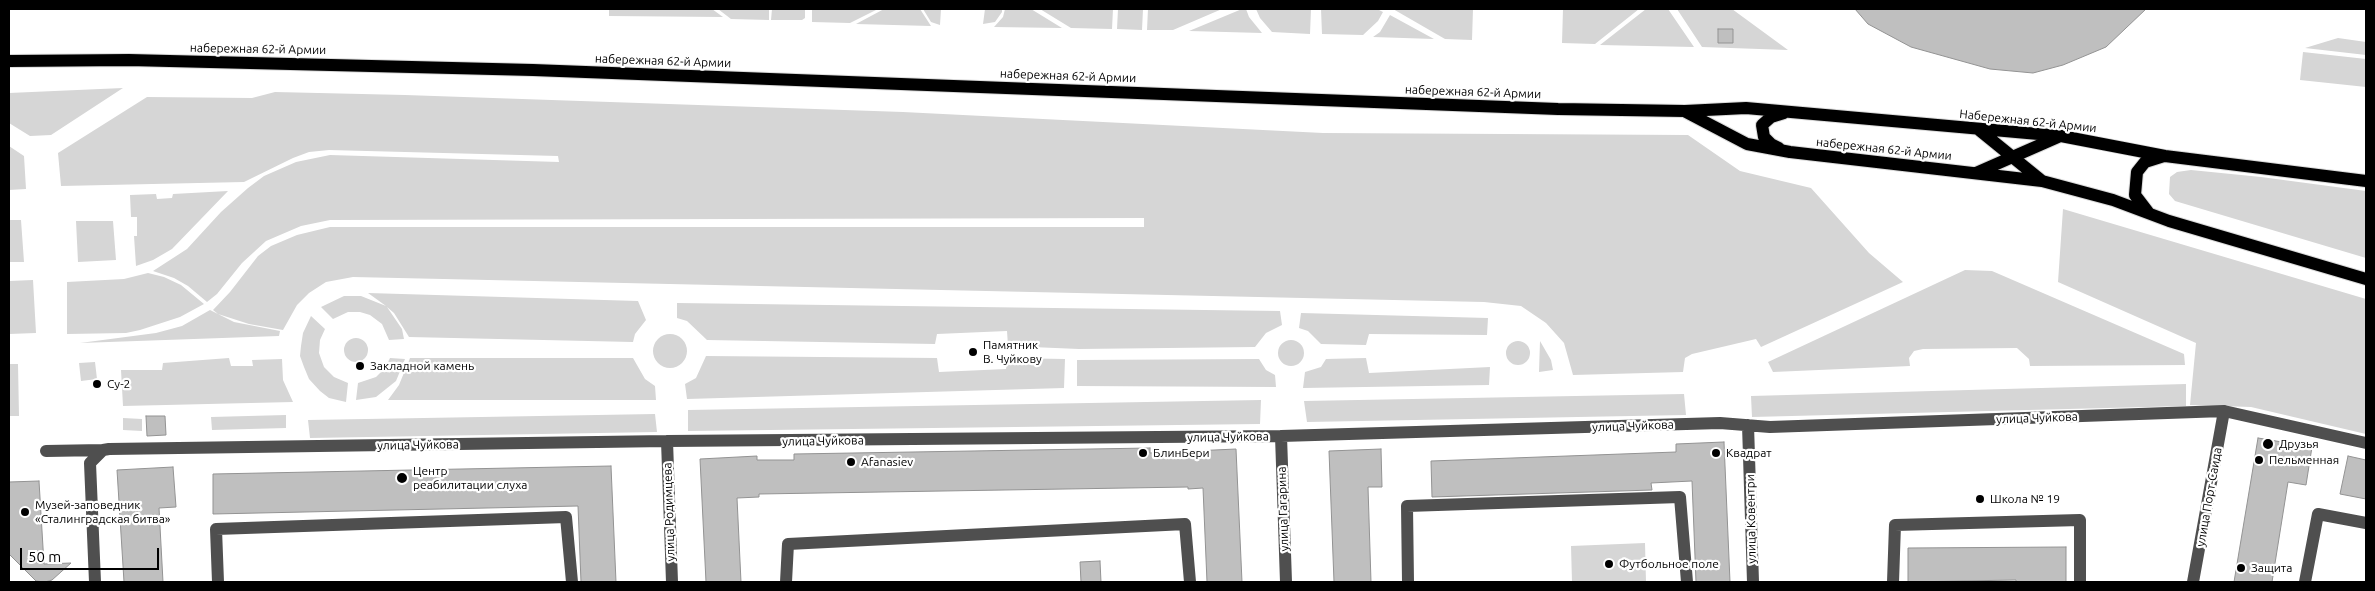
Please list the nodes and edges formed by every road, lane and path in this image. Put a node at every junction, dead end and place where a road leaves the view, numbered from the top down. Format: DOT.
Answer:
graph roads {
  1 [pos="9,61"];
  2 [pos="1685,111"];
  3 [pos="1789,112"];
  4 [pos="1977,129"];
  5 [pos="2061,136"];
  6 [pos="1790,152"];
  7 [pos="2013,156"];
  8 [pos="2165,156"];
  9 [pos="1976,173"];
  10 [pos="2042,181"];
  11 [pos="2366,181"];
  12 [pos="2148,212"];
  13 [pos="2366,279"];
  14 [pos="2224,411"];
  15 [pos="1748,425"];
  16 [pos="1281,436"];
  17 [pos="667,441"];
  18 [pos="2366,444"];
  19 [pos="104,450"];
  20 [pos="46,452"];
  21 [pos="2366,523"];
  22 [pos="95,582"];
  23 [pos="218,582"];
  24 [pos="572,582"];
  25 [pos="672,582"];
  26 [pos="786,582"];
  27 [pos="1190,582"];
  28 [pos="1286,582"];
  29 [pos="1408,582"];
  30 [pos="1687,582"];
  31 [pos="1753,582"];
  32 [pos="1893,582"];
  33 [pos="2080,582"];
  34 [pos="2193,582"];
  35 [pos="2305,582"];
  1 -- 2 [label="main road, набережная 62-й Армии"];
  2 -- 3 [label="main road, Набережная 62-й Армии"];
  2 -- 6 [label="main road, набережная 62-й Армии"];
  3 -- 4 [label="main road, Набережная 62-й Армии"];
  3 -- 6 [label="main road"];
  4 -- 5 [label="main road, Набережная 62-й Армии"];
  4 -- 7 [label="main road"];
  5 -- 7 [label="main road"];
  5 -- 8 [label="main road, Набережная 62-й Армии"];
  6 -- 9 [label="main road, набережная 62-й Армии"];
  7 -- 9 [label="main road"];
  7 -- 10 [label="main road"];
  8 -- 11 [label="main road, Набережная 62-й Армии"];
  8 -- 12 [label="main road"];
  9 -- 10 [label="main road, набережная 62-й Армии"];
  10 -- 12 [label="main road, набережная 62-й Армии"];
  12 -- 13 [label="main road, набережная 62-й Армии"];
  14 -- 15 [label="street, улица Чуйкова"];
  14 -- 18 [label="street, улица Чуйкова"];
  14 -- 34 [label="street, улица Порт-Саида"];
  15 -- 16 [label="street, улица Чуйкова"];
  15 -- 31 [label="street, улица Ковентри"];
  16 -- 17 [label="street, улица Чуйкова"];
  16 -- 28 [label="street, улица Гагарина"];
  17 -- 19 [label="street, улица Чуйкова"];
  17 -- 25 [label="street, улица Родимцева"];
  19 -- 20 [label="street, улица Чуйкова"];
  19 -- 22 [label="street"];
  21 -- 35 [label="street"];
  23 -- 24 [label="street"];
  26 -- 27 [label="street"];
  29 -- 30 [label="street"];
  32 -- 33 [label="street"];
}
